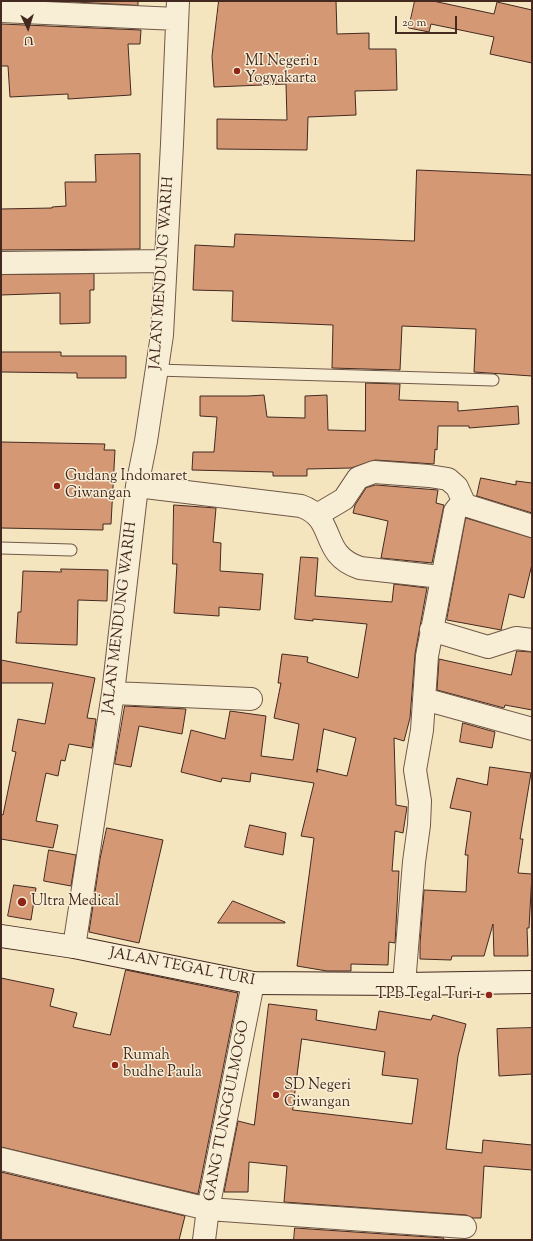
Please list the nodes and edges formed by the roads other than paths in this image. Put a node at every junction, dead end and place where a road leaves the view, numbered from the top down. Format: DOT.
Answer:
graph roads {
  1 [pos="178,10"];
  2 [pos="1,11"];
  3 [pos="166,261"];
  4 [pos="1,263"];
  5 [pos="156,370"];
  6 [pos="493,380"];
  7 [pos="137,486"];
  8 [pos="465,505"];
  9 [pos="317,515"];
  10 [pos="532,526"];
  11 [pos="1,548"];
  12 [pos="71,550"];
  13 [pos="441,577"];
  14 [pos="431,630"];
  15 [pos="532,640"];
  16 [pos="113,693"];
  17 [pos="251,699"];
  18 [pos="424,699"];
  19 [pos="532,729"];
  20 [pos="1,936"];
  21 [pos="74,948"];
  22 [pos="532,982"];
  23 [pos="253,983"];
  24 [pos="404,984"];
  25 [pos="1,1159"];
  26 [pos="208,1209"];
  27 [pos="465,1227"];
  28 [pos="204,1240"];
  1 -- 2 [label="street"];
  1 -- 3 [label="street, JALAN MENDUNG WARIH"];
  3 -- 4 [label="street"];
  3 -- 5 [label="street, JALAN MENDUNG WARIH"];
  5 -- 6 [label="lane"];
  5 -- 7 [label="street, JALAN MENDUNG WARIH"];
  7 -- 9 [label="street"];
  7 -- 16 [label="street, JALAN MENDUNG WARIH"];
  8 -- 9 [label="street"];
  8 -- 10 [label="street"];
  8 -- 13 [label="street"];
  9 -- 13 [label="street"];
  11 -- 12 [label="lane"];
  13 -- 14 [label="street"];
  14 -- 15 [label="street"];
  14 -- 18 [label="street"];
  16 -- 17 [label="street"];
  16 -- 21 [label="street, JALAN MENDUNG WARIH"];
  18 -- 19 [label="street"];
  18 -- 24 [label="street"];
  20 -- 21 [label="street, JALAN TEGAL TURI"];
  21 -- 23 [label="street, JALAN TEGAL TURI"];
  22 -- 24 [label="street, JALAN TEGAL TURI"];
  23 -- 24 [label="street, JALAN TEGAL TURI"];
  23 -- 26 [label="street, GANG TUNGGULMOGO"];
  25 -- 26 [label="street"];
  26 -- 27 [label="street"];
  26 -- 28 [label="street, GANG TUNGGULMOGO"];
}
